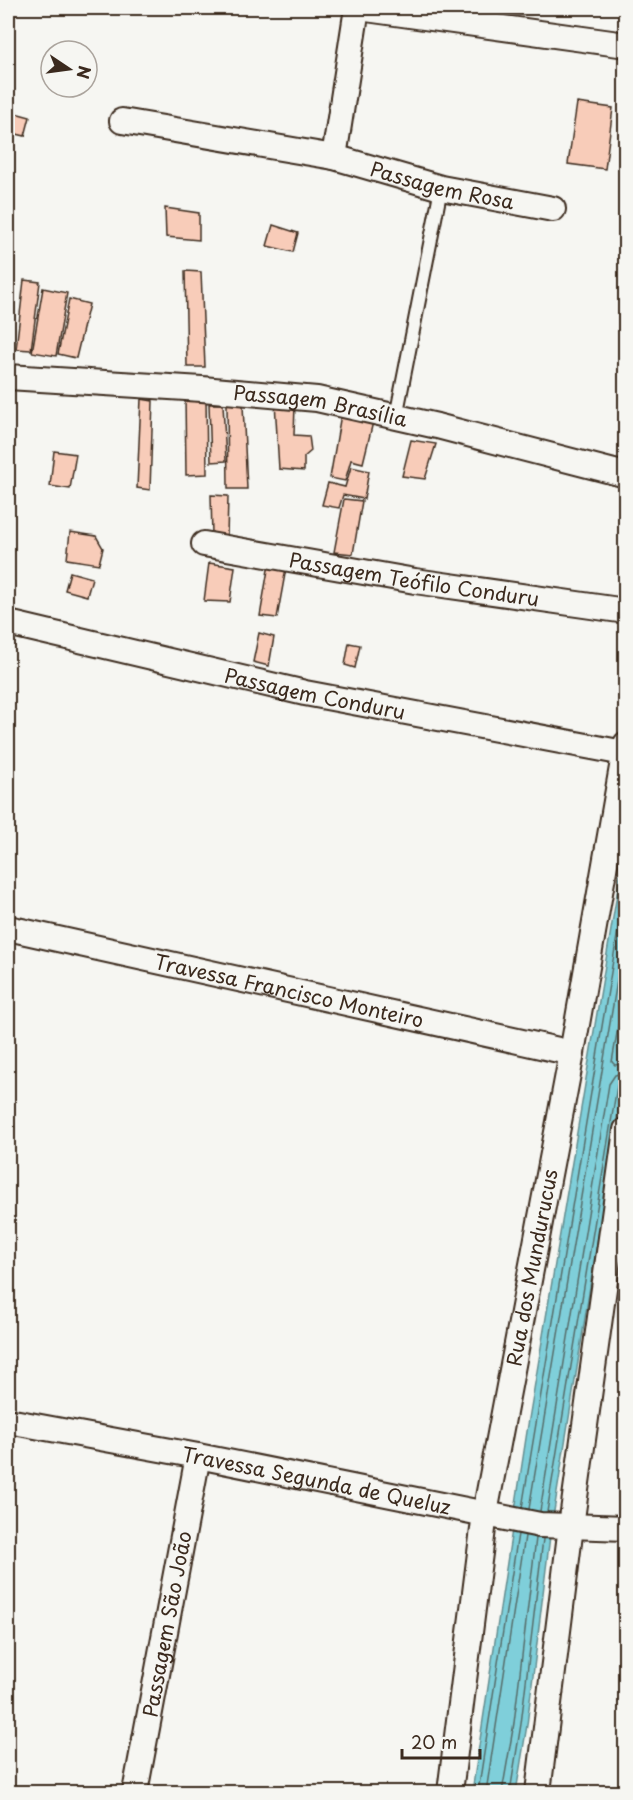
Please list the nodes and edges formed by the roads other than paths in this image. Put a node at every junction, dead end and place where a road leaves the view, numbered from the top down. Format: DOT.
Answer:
graph roads {
  1 [pos="358,8"];
  2 [pos="626,45"];
  3 [pos="122,120"];
  4 [pos="334,158"];
  5 [pos="441,188"];
  6 [pos="553,209"];
  7 [pos="8,377"];
  8 [pos="396,417"];
  9 [pos="626,476"];
  10 [pos="204,544"];
  11 [pos="626,611"];
  12 [pos="8,623"];
  13 [pos="625,748"];
  14 [pos="8,928"];
  15 [pos="572,1053"];
  16 [pos="626,1130"];
  17 [pos="8,1421"];
  18 [pos="198,1456"];
  19 [pos="494,1515"];
  20 [pos="571,1526"];
  21 [pos="626,1528"];
  22 [pos="135,1792"];
  23 [pos="450,1792"];
  24 [pos="538,1792"];
  1 -- 2 [label="street"];
  1 -- 4 [label="street"];
  3 -- 4 [label="street, Passagem Rosa"];
  4 -- 5 [label="street, Passagem Rosa"];
  5 -- 6 [label="street, Passagem Rosa"];
  5 -- 8 [label="lane"];
  7 -- 8 [label="street, Passagem Brasília"];
  8 -- 9 [label="street, Passagem Brasília"];
  10 -- 11 [label="street, Passagem Teófilo Conduru"];
  12 -- 13 [label="street, Passagem Conduru"];
  13 -- 15 [label="street, Rua dos Mundurucus"];
  14 -- 15 [label="street, Travessa Francisco Monteiro"];
  15 -- 19 [label="street, Rua dos Mundurucus"];
  16 -- 20 [label="street"];
  17 -- 18 [label="street, Travessa Segunda de Queluz"];
  18 -- 19 [label="street, Travessa Segunda de Queluz"];
  18 -- 22 [label="street, Passagem São João"];
  19 -- 20 [label="street, Travessa Segunda de Queluz"];
  19 -- 23 [label="street, Rua dos Mundurucus"];
  20 -- 21 [label="street, Travessa Segunda de Queluz"];
  20 -- 24 [label="street"];
}
